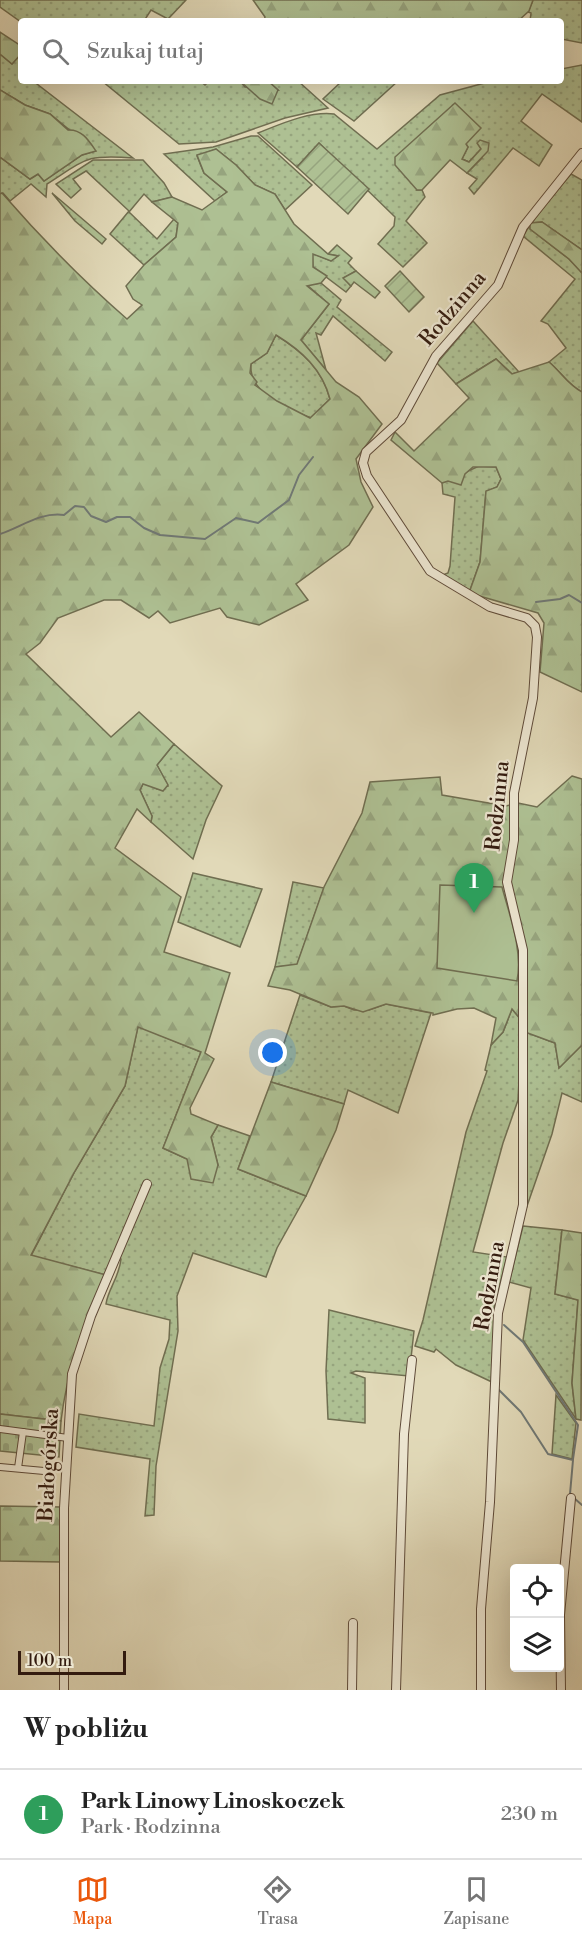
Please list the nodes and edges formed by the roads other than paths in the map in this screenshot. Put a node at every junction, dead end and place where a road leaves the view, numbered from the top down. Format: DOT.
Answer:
graph roads {
  1 [pos="582,153"];
  2 [pos="147,1184"];
  3 [pos="412,1360"];
  4 [pos="0,1429"];
  5 [pos="23,1432"];
  6 [pos="68,1438"];
  7 [pos="0,1467"];
  8 [pos="18,1468"];
  9 [pos="44,1471"];
  10 [pos="571,1498"];
  11 [pos="353,1623"];
  12 [pos="64,1690"];
  13 [pos="352,1690"];
  14 [pos="396,1690"];
  15 [pos="481,1690"];
  16 [pos="561,1690"];
  1 -- 15 [label="street, Rodzinna"];
  2 -- 6 [label="street, Białogórska"];
  3 -- 14 [label="street"];
  4 -- 5 [label="street"];
  5 -- 6 [label="street"];
  5 -- 8 [label="street"];
  6 -- 12 [label="street, Białogórska"];
  7 -- 8 [label="street"];
  8 -- 9 [label="street"];
  10 -- 16 [label="street"];
  11 -- 13 [label="street"];
}
